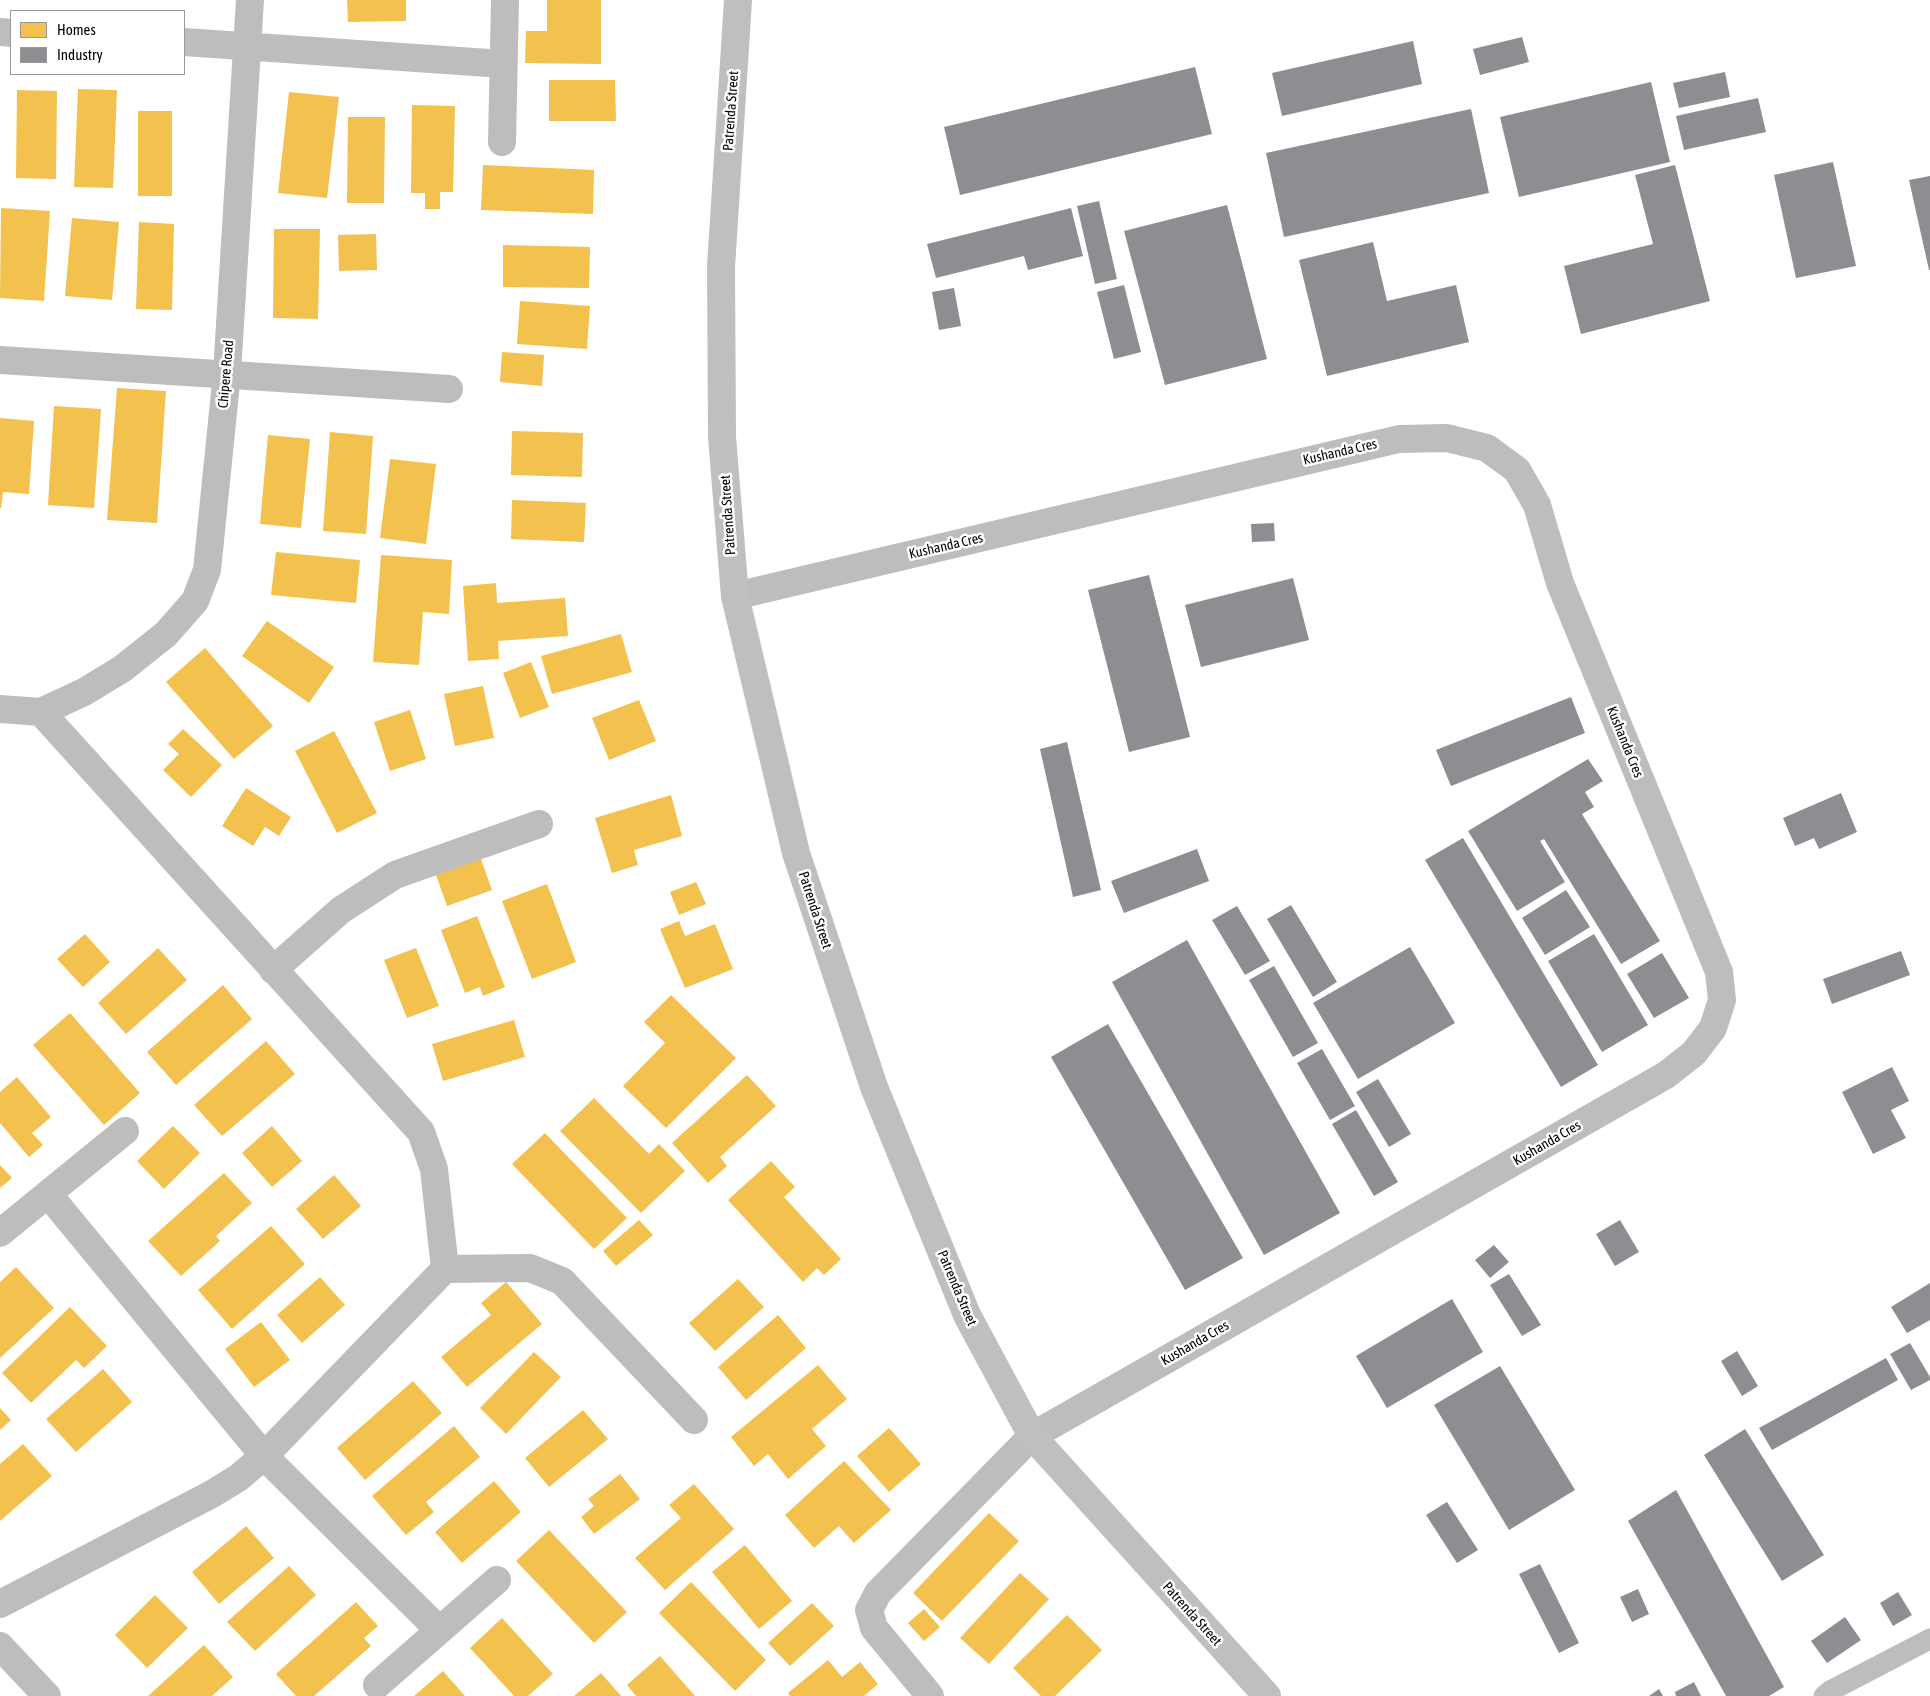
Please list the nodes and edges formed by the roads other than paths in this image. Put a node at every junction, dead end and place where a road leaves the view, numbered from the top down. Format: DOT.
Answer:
graph roads {
  1 [pos="250,0"];
  2 [pos="505,0"];
  3 [pos="738,0"];
  4 [pos="185,42"];
  5 [pos="246,46"];
  6 [pos="503,64"];
  7 [pos="502,142"];
  8 [pos="0,360"];
  9 [pos="227,374"];
  10 [pos="449,389"];
  11 [pos="735,596"];
  12 [pos="0,709"];
  13 [pos="41,712"];
  14 [pos="539,824"];
  15 [pos="273,970"];
  16 [pos="125,1131"];
  17 [pos="48,1194"];
  18 [pos="0,1233"];
  19 [pos="444,1269"];
  20 [pos="694,1420"];
  21 [pos="1032,1436"];
  22 [pos="264,1456"];
  23 [pos="497,1580"];
  24 [pos="0,1604"];
  25 [pos="439,1630"];
  26 [pos="1930,1639"];
  27 [pos="0,1646"];
  28 [pos="377,1685"];
  29 [pos="47,1696"];
  30 [pos="930,1696"];
  31 [pos="1266,1696"];
  32 [pos="1824,1696"];
  1 -- 5 [label="street, Chipere Road"];
  2 -- 6 [label="street"];
  3 -- 11 [label="street, Patrenda Street"];
  4 -- 5 [label="street"];
  5 -- 6 [label="street"];
  5 -- 9 [label="street, Chipere Road"];
  6 -- 7 [label="street"];
  8 -- 9 [label="street"];
  9 -- 10 [label="street"];
  9 -- 13 [label="street, Chipere Road"];
  11 -- 21 [label="street, Patrenda Street"];
  11 -- 21 [label="street, Kushanda Cres"];
  12 -- 13 [label="street"];
  13 -- 15 [label="street"];
  14 -- 15 [label="street"];
  15 -- 19 [label="street"];
  16 -- 17 [label="street"];
  17 -- 18 [label="street"];
  17 -- 22 [label="street"];
  19 -- 20 [label="street"];
  19 -- 22 [label="street"];
  21 -- 30 [label="street, Kushanda Cres"];
  21 -- 31 [label="street, Patrenda Street"];
  22 -- 24 [label="street"];
  22 -- 25 [label="street"];
  23 -- 25 [label="street"];
  25 -- 28 [label="street"];
  26 -- 32 [label="lane"];
  27 -- 29 [label="street"];
}
